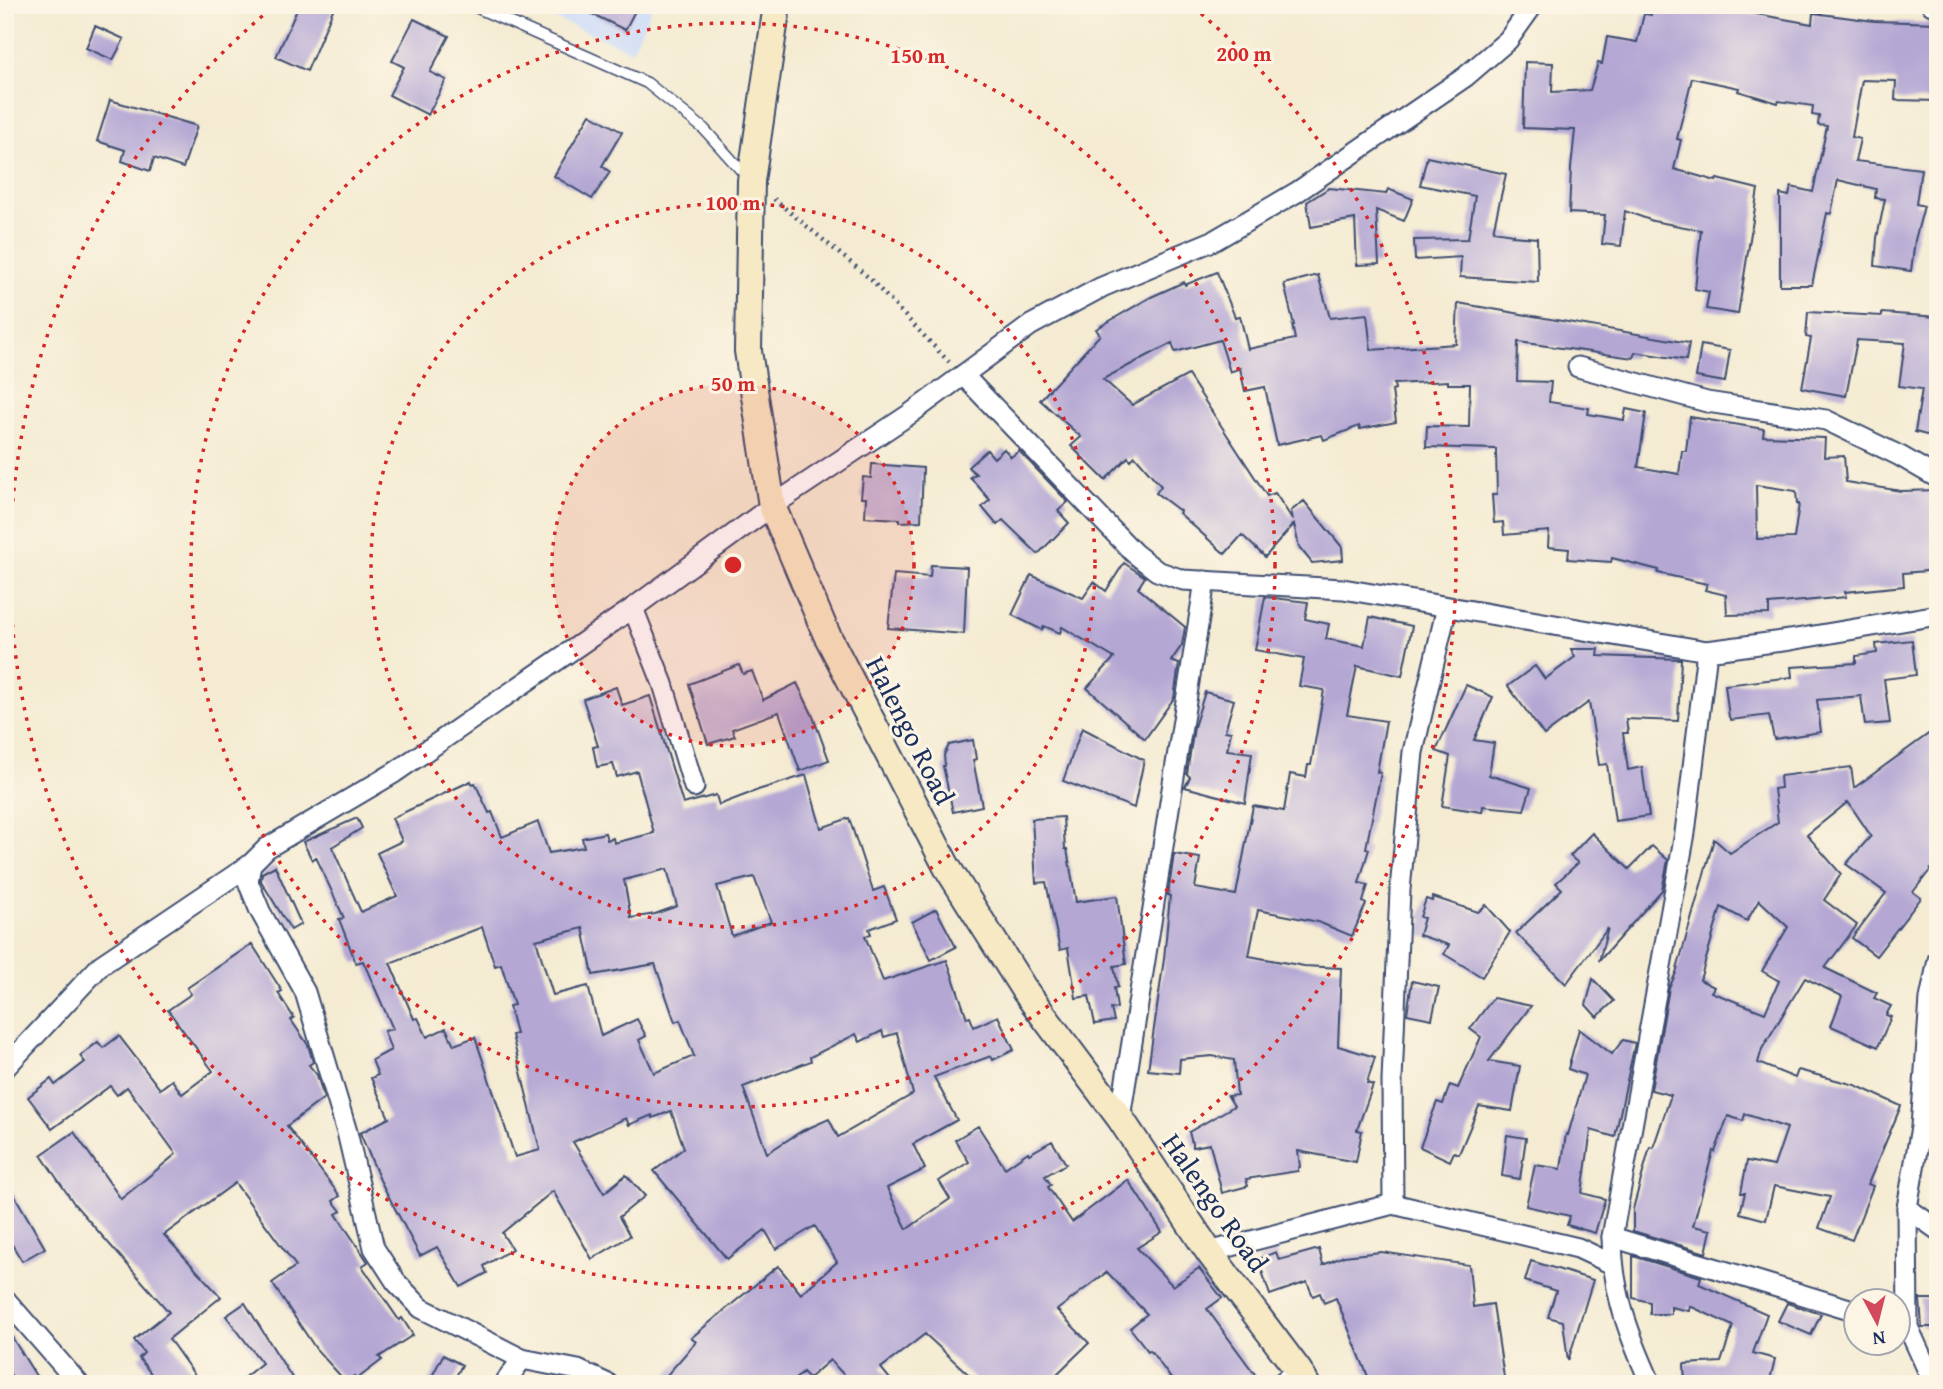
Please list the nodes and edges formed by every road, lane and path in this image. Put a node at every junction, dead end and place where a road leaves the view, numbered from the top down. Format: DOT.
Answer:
graph roads {
  1 [pos="471,5"];
  2 [pos="778,5"];
  3 [pos="1533,5"];
  4 [pos="1933,5"];
  5 [pos="1938,6"];
  6 [pos="751,181"];
  7 [pos="1578,367"];
  8 [pos="963,375"];
  9 [pos="1938,478"];
  10 [pos="772,506"];
  11 [pos="1205,581"];
  12 [pos="1447,607"];
  13 [pos="633,608"];
  14 [pos="1938,615"];
  15 [pos="1707,651"];
  16 [pos="694,787"];
  17 [pos="251,864"];
  18 [pos="1938,960"];
  19 [pos="5,1068"];
  20 [pos="1120,1118"];
  21 [pos="1929,1128"];
  22 [pos="1393,1204"];
  23 [pos="1907,1208"];
  24 [pos="1938,1230"];
  25 [pos="1612,1237"];
  26 [pos="1209,1252"];
  27 [pos="1612,1264"];
  28 [pos="1904,1288"];
  29 [pos="5,1300"];
  30 [pos="1842,1307"];
  31 [pos="1912,1343"];
  32 [pos="522,1359"];
  33 [pos="1295,1379"];
  34 [pos="79,1384"];
  35 [pos="504,1384"];
  36 [pos="608,1384"];
  37 [pos="1651,1384"];
  38 [pos="1934,1384"];
  1 -- 6 [label="lane"];
  2 -- 6 [label="street, Halengo Road"];
  3 -- 8 [label="street"];
  4 -- 5 [label="street"];
  6 -- 8 [label="path"];
  6 -- 10 [label="street, Halengo Road"];
  7 -- 9 [label="street"];
  8 -- 10 [label="street"];
  8 -- 11 [label="street"];
  10 -- 13 [label="street"];
  10 -- 20 [label="street, Halengo Road"];
  11 -- 12 [label="street"];
  11 -- 20 [label="street"];
  12 -- 15 [label="street"];
  12 -- 22 [label="street"];
  13 -- 16 [label="street"];
  13 -- 17 [label="street"];
  14 -- 15 [label="street"];
  15 -- 25 [label="street"];
  17 -- 19 [label="street"];
  17 -- 32 [label="street"];
  18 -- 21 [label="street"];
  20 -- 26 [label="street, Halengo Road"];
  21 -- 23 [label="street"];
  22 -- 26 [label="street"];
  22 -- 27 [label="street"];
  23 -- 24 [label="street"];
  23 -- 28 [label="street"];
  25 -- 27 [label="street"];
  25 -- 30 [label="street"];
  26 -- 33 [label="street, Halengo Road"];
  27 -- 37 [label="street"];
  29 -- 34 [label="street"];
  31 -- 38 [label="street"];
  32 -- 35 [label="street"];
  32 -- 36 [label="street"];
}
